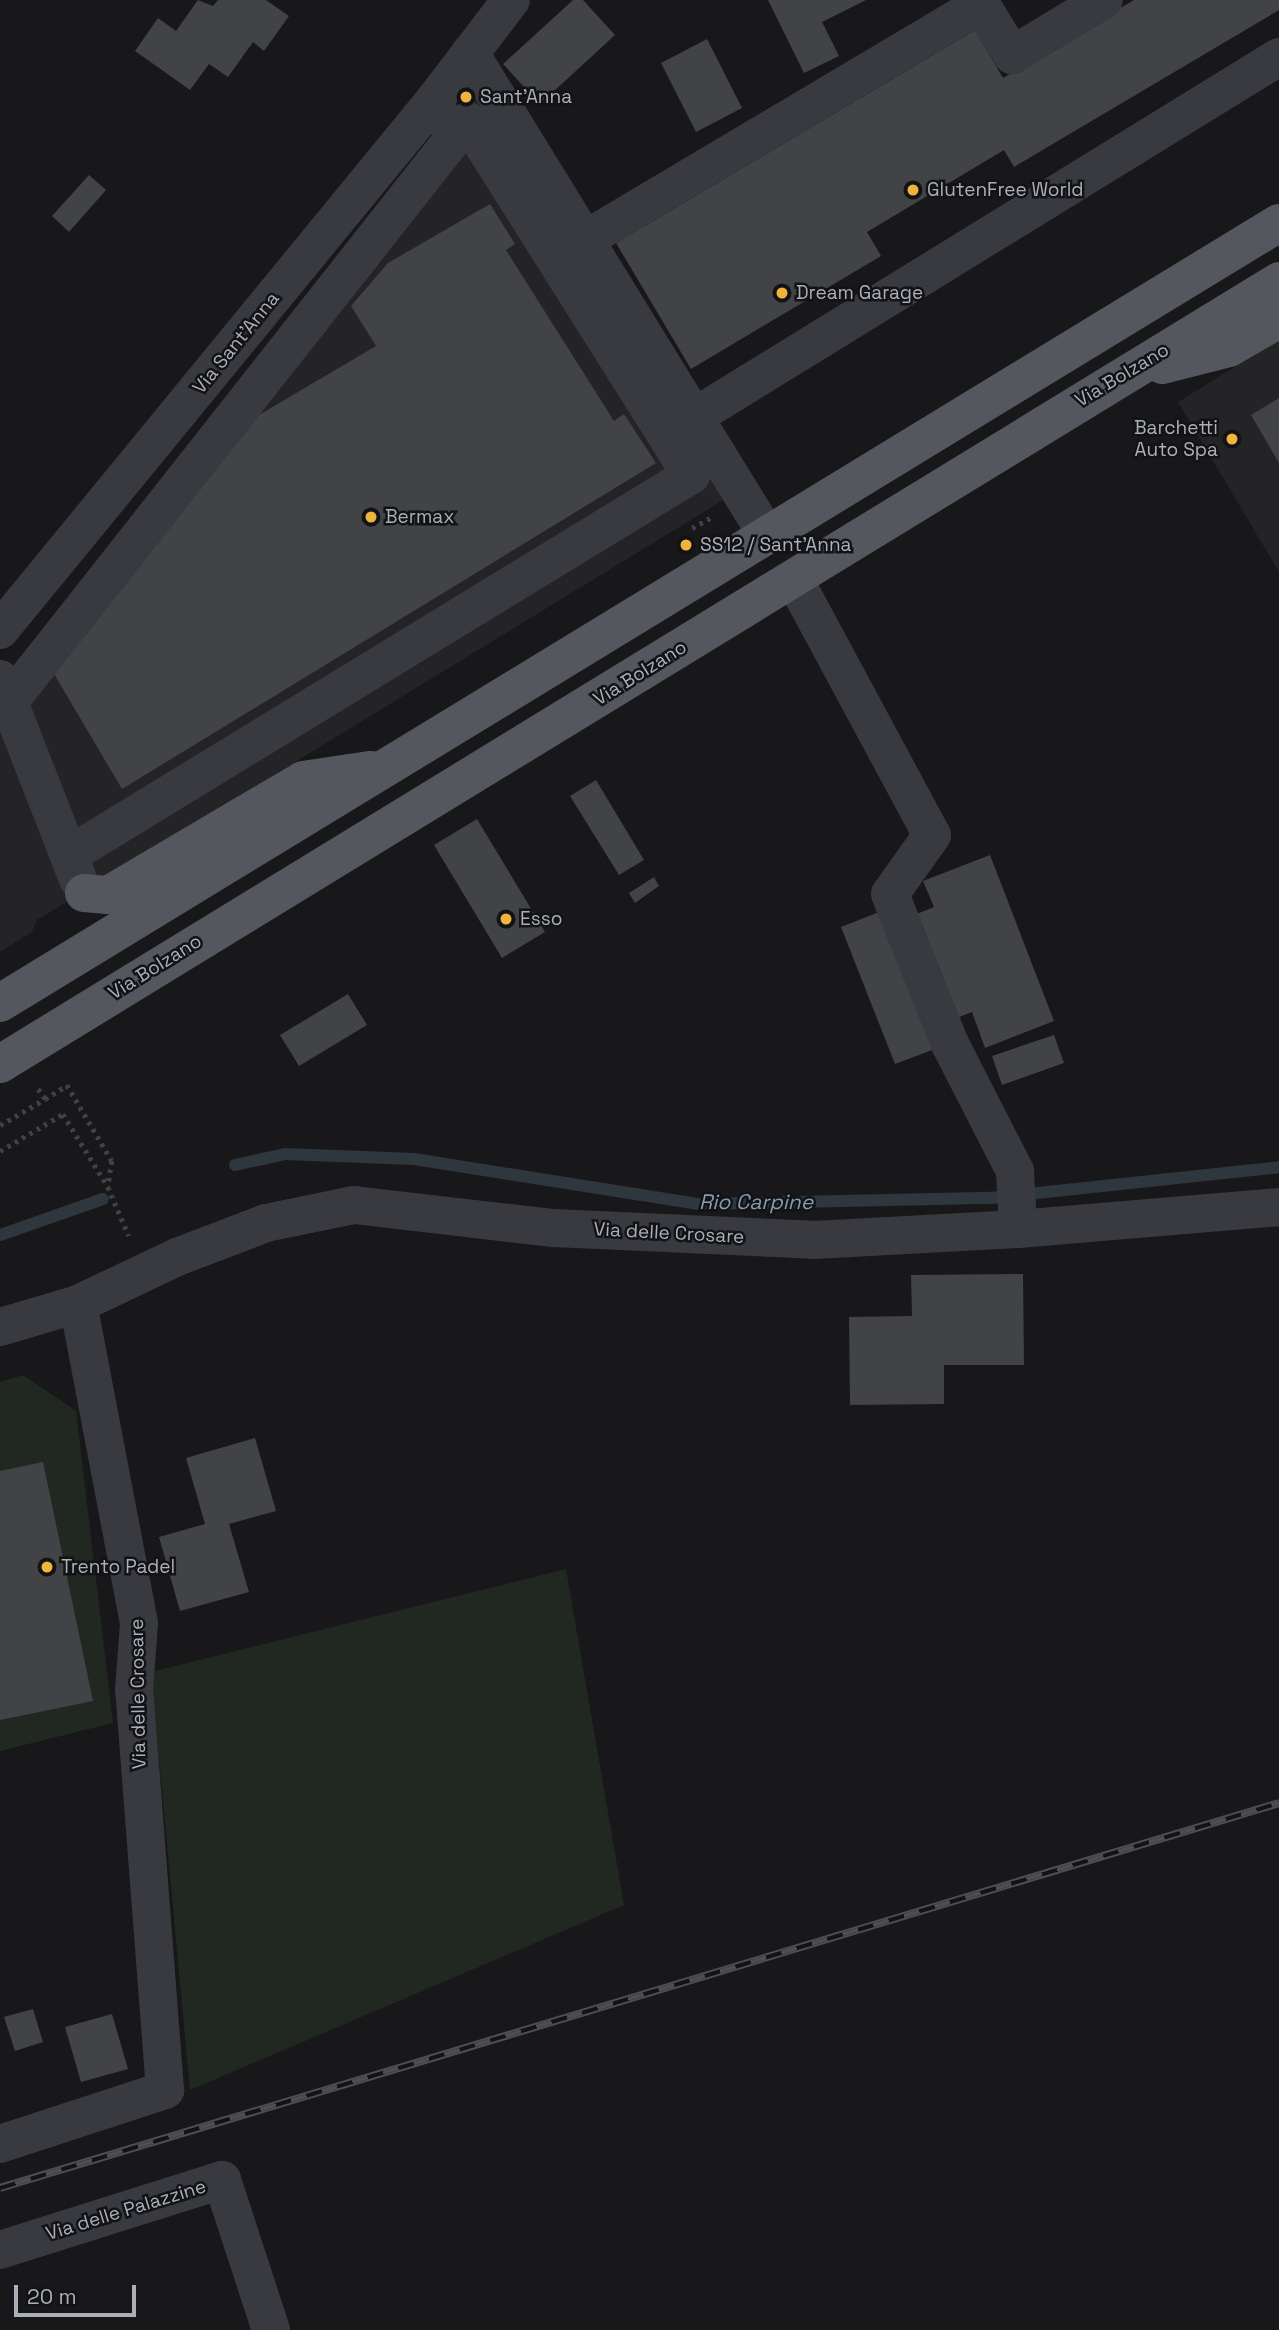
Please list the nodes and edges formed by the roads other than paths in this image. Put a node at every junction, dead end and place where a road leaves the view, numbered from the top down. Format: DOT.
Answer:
graph roads {
  1 [pos="511,0"];
  2 [pos="1104,0"];
  3 [pos="470,53"];
  4 [pos="1279,57"];
  5 [pos="433,102"];
  6 [pos="456,135"];
  7 [pos="1279,223"];
  8 [pos="584,240"];
  9 [pos="1279,281"];
  10 [pos="1279,318"];
  11 [pos="1122,375"];
  12 [pos="694,417"];
  13 [pos="767,536"];
  14 [pos="794,579"];
  15 [pos="0,630"];
  16 [pos="4,690"];
  17 [pos="387,768"];
  18 [pos="69,855"];
  19 [pos="84,893"];
  20 [pos="0,1003"];
  21 [pos="0,1064"];
  22 [pos="1279,1207"];
  23 [pos="1017,1221"];
  24 [pos="78,1304"];
  25 [pos="0,1327"];
  26 [pos="0,2144"];
  27 [pos="0,2250"];
  28 [pos="271,2330"];
  1 -- 3 [label="street, Via Sant'Anna"];
  2 -- 8 [label="street"];
  3 -- 5 [label="street, Via Sant'Anna"];
  3 -- 8 [label="street"];
  4 -- 12 [label="street"];
  5 -- 6 [label="street"];
  5 -- 15 [label="street, Via Sant'Anna"];
  6 -- 16 [label="street"];
  6 -- 18 [label="street"];
  7 -- 13 [label="main road"];
  8 -- 12 [label="street"];
  9 -- 11 [label="main road, Via Bolzano"];
  10 -- 11 [label="main road"];
  11 -- 14 [label="main road, Via Bolzano"];
  12 -- 13 [label="street"];
  13 -- 17 [label="main road"];
  14 -- 21 [label="main road, Via Bolzano"];
  14 -- 23 [label="street"];
  16 -- 18 [label="street"];
  17 -- 19 [label="main road"];
  17 -- 20 [label="main road"];
  18 -- 19 [label="street"];
  22 -- 23 [label="street, Via delle Crosare"];
  23 -- 24 [label="street, Via delle Crosare"];
  24 -- 25 [label="street, Via delle Crosare"];
  24 -- 26 [label="street, Via delle Crosare"];
  27 -- 28 [label="street, Via delle Palazzine"];
}
